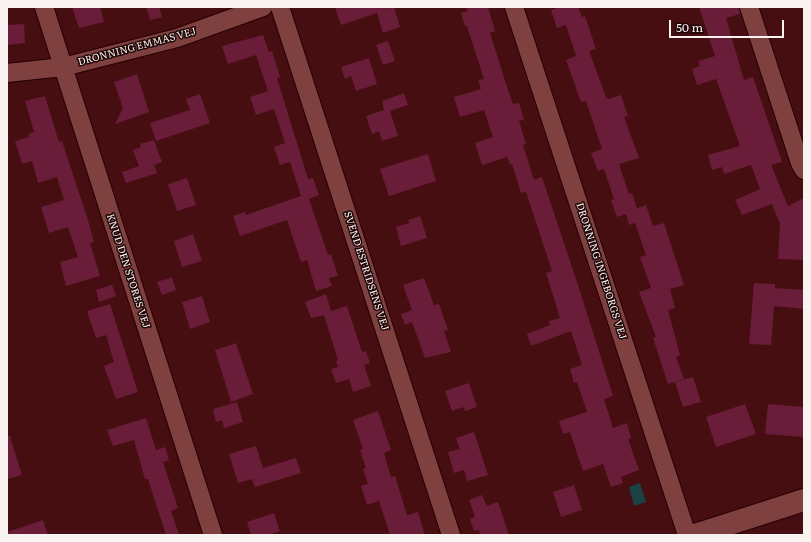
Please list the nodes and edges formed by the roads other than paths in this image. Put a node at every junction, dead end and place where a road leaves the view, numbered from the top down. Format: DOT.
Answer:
graph roads {
  1 [pos="44,7"];
  2 [pos="263,7"];
  3 [pos="280,7"];
  4 [pos="514,7"];
  5 [pos="750,7"];
  6 [pos="63,67"];
  7 [pos="7,74"];
  8 [pos="804,170"];
  9 [pos="804,500"];
  10 [pos="213,535"];
  11 [pos="451,535"];
  12 [pos="687,535"];
  13 [pos="695,535"];
  1 -- 6 [label="street, KNUD DEN STORES VEJ"];
  2 -- 6 [label="street, DRONNING EMMAS VEJ"];
  3 -- 11 [label="street, SVEND ESTRIDSENS VEJ"];
  4 -- 12 [label="street, DRONNING INGEBORGS VEJ"];
  5 -- 8 [label="street"];
  6 -- 7 [label="street, DRONNING EMMAS VEJ"];
  6 -- 10 [label="street, KNUD DEN STORES VEJ"];
  9 -- 13 [label="street"];
}
